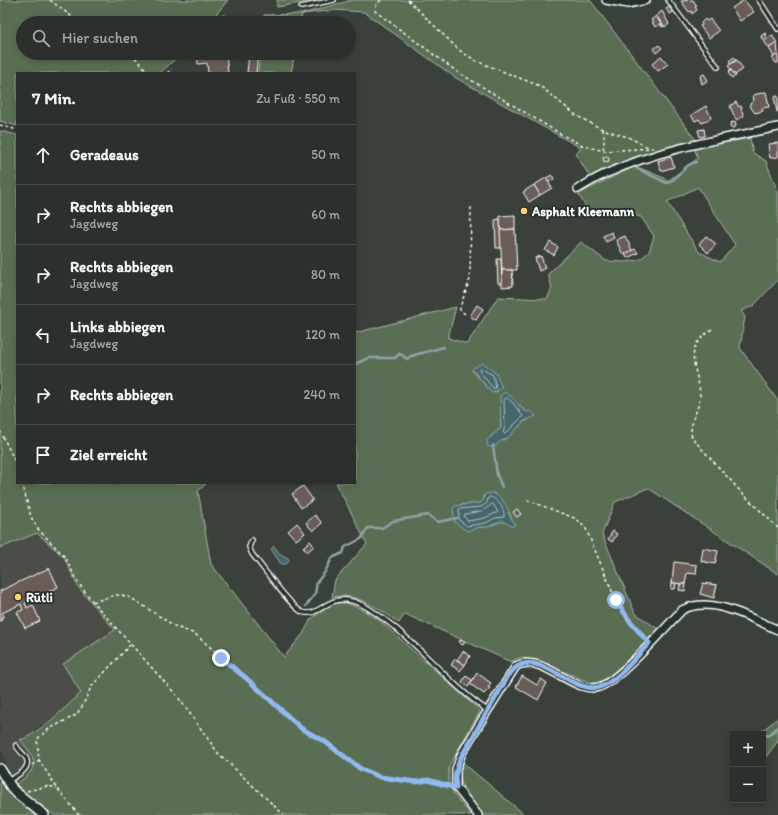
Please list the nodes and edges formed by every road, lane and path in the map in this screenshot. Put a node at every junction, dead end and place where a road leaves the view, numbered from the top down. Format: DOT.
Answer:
graph roads {
  1 [pos="50,0"];
  2 [pos="334,0"];
  3 [pos="381,0"];
  4 [pos="408,0"];
  5 [pos="606,0"];
  6 [pos="646,0"];
  7 [pos="668,0"];
  8 [pos="759,0"];
  9 [pos="301,7"];
  10 [pos="71,16"];
  11 [pos="778,29"];
  12 [pos="137,60"];
  13 [pos="718,67"];
  14 [pos="172,69"];
  15 [pos="148,72"];
  16 [pos="168,72"];
  17 [pos="0,125"];
  18 [pos="778,127"];
  19 [pos="602,129"];
  20 [pos="16,130"];
  21 [pos="604,152"];
  22 [pos="578,189"];
  23 [pos="471,206"];
  24 [pos="466,314"];
  25 [pos="712,329"];
  26 [pos="0,431"];
  27 [pos="16,463"];
  28 [pos="22,484"];
  29 [pos="527,500"];
  30 [pos="778,528"];
  31 [pos="252,540"];
  32 [pos="93,602"];
  33 [pos="778,630"];
  34 [pos="649,643"];
  35 [pos="130,645"];
  36 [pos="488,710"];
  37 [pos="16,745"];
  38 [pos="0,769"];
  39 [pos="7,782"];
  40 [pos="57,788"];
  41 [pos="456,788"];
  42 [pos="19,795"];
  43 [pos="44,815"];
  44 [pos="80,815"];
  45 [pos="284,815"];
  46 [pos="478,815"];
  1 -- 10 [label="path"];
  2 -- 9 [label="lane"];
  3 -- 21 [label="path"];
  4 -- 19 [label="path"];
  5 -- 6 [label="street"];
  7 -- 13 [label="lane"];
  8 -- 11 [label="lane"];
  12 -- 15 [label="path"];
  14 -- 16 [label="path"];
  17 -- 20 [label="path"];
  18 -- 22 [label="street"];
  19 -- 21 [label="path"];
  19 -- 21 [label="path"];
  23 -- 24 [label="path"];
  25 -- 30 [label="path"];
  26 -- 27 [label="path"];
  28 -- 32 [label="path"];
  29 -- 34 [label="path"];
  31 -- 36 [label="lane"];
  32 -- 35 [label="path"];
  32 -- 41 [label="path"];
  33 -- 34 [label="street"];
  34 -- 36 [label="street"];
  35 -- 40 [label="path"];
  35 -- 45 [label="path"];
  36 -- 41 [label="street"];
  37 -- 39 [label="lane"];
  38 -- 39 [label="street"];
  39 -- 42 [label="street"];
  40 -- 42 [label="path"];
  40 -- 44 [label="path"];
  41 -- 46 [label="street"];
  42 -- 43 [label="street"];
}
